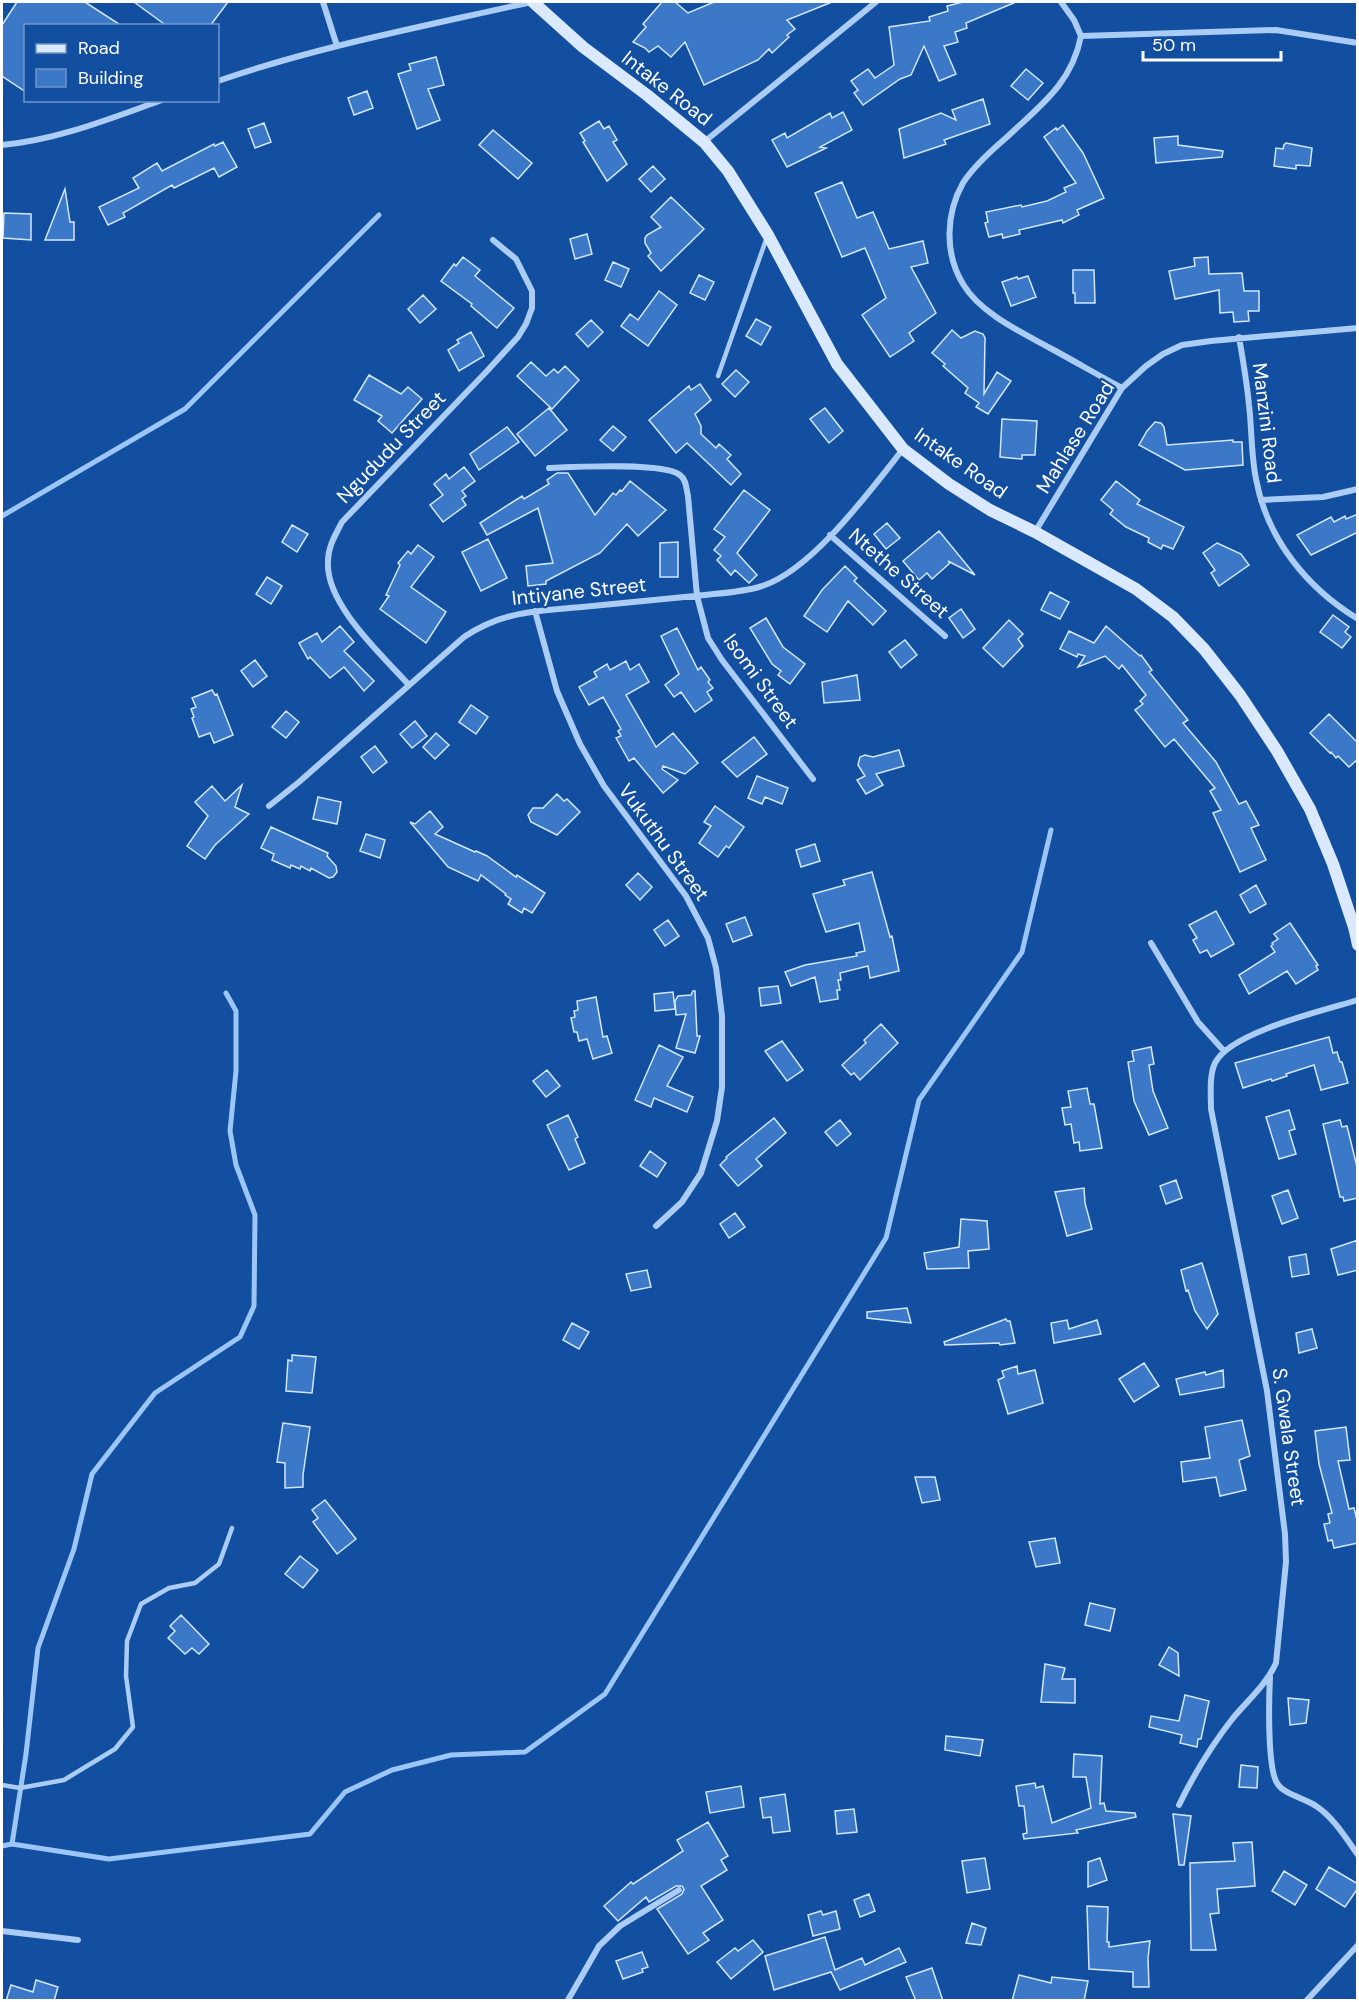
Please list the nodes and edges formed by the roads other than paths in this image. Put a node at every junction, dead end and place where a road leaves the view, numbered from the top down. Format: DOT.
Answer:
graph roads {
  1 [pos="323,2"];
  2 [pos="532,2"];
  3 [pos="876,2"];
  4 [pos="1061,2"];
  5 [pos="1081,36"];
  6 [pos="1358,43"];
  7 [pos="337,46"];
  8 [pos="219,81"];
  9 [pos="156,102"];
  10 [pos="704,142"];
  11 [pos="2,145"];
  12 [pos="768,235"];
  13 [pos="493,240"];
  14 [pos="1358,328"];
  15 [pos="1239,337"];
  16 [pos="718,376"];
  17 [pos="1122,388"];
  18 [pos="903,449"];
  19 [pos="549,468"];
  20 [pos="1358,489"];
  21 [pos="1261,500"];
  22 [pos="1035,532"];
  23 [pos="830,536"];
  24 [pos="697,596"];
  25 [pos="535,611"];
  26 [pos="1358,619"];
  27 [pos="945,636"];
  28 [pos="409,685"];
  29 [pos="813,779"];
  30 [pos="269,806"];
  31 [pos="1151,943"];
  32 [pos="1358,945"];
  33 [pos="1358,1000"];
  34 [pos="1224,1051"];
  35 [pos="656,1226"];
  36 [pos="232,1528"];
  37 [pos="1270,1676"];
  38 [pos="2,1785"];
  39 [pos="1179,1805"];
  40 [pos="1358,1855"];
  41 [pos="680,1890"];
  42 [pos="2,1931"];
  43 [pos="78,1940"];
  44 [pos="1358,1945"];
  45 [pos="568,2001"];
  46 [pos="1307,2001"];
  1 -- 7 [label="street"];
  2 -- 7 [label="street"];
  2 -- 10 [label="street, Intake Road"];
  3 -- 10 [label="street"];
  4 -- 5 [label="street"];
  5 -- 6 [label="street"];
  5 -- 17 [label="street"];
  7 -- 8 [label="street"];
  9 -- 11 [label="street"];
  10 -- 12 [label="street, Intake Road"];
  12 -- 16 [label="lane"];
  12 -- 18 [label="street, Intake Road"];
  13 -- 28 [label="street, Ngududu Street"];
  14 -- 15 [label="street, Mahlase Road"];
  15 -- 17 [label="street, Mahlase Road"];
  15 -- 21 [label="street, Manzini Road"];
  17 -- 22 [label="street, Mahlase Road"];
  18 -- 22 [label="street, Intake Road"];
  18 -- 23 [label="street, Intiyane Street"];
  19 -- 24 [label="street"];
  20 -- 21 [label="street"];
  21 -- 26 [label="street, Manzini Road"];
  22 -- 32 [label="street, Intake Road"];
  23 -- 24 [label="street, Intiyane Street"];
  23 -- 27 [label="street, Ntethe Street"];
  24 -- 25 [label="street, Intiyane Street"];
  24 -- 29 [label="street, Isomi Street"];
  25 -- 28 [label="street, Intiyane Street"];
  25 -- 35 [label="street, Vukuthu Street"];
  28 -- 30 [label="street, Intiyane Street"];
  31 -- 34 [label="street"];
  33 -- 34 [label="street"];
  34 -- 37 [label="street, S. Gwala Street"];
  36 -- 38 [label="lane"];
  37 -- 39 [label="street, S. Gwala Street"];
  37 -- 40 [label="street"];
  41 -- 45 [label="street"];
  42 -- 43 [label="street"];
  44 -- 46 [label="street"];
}
